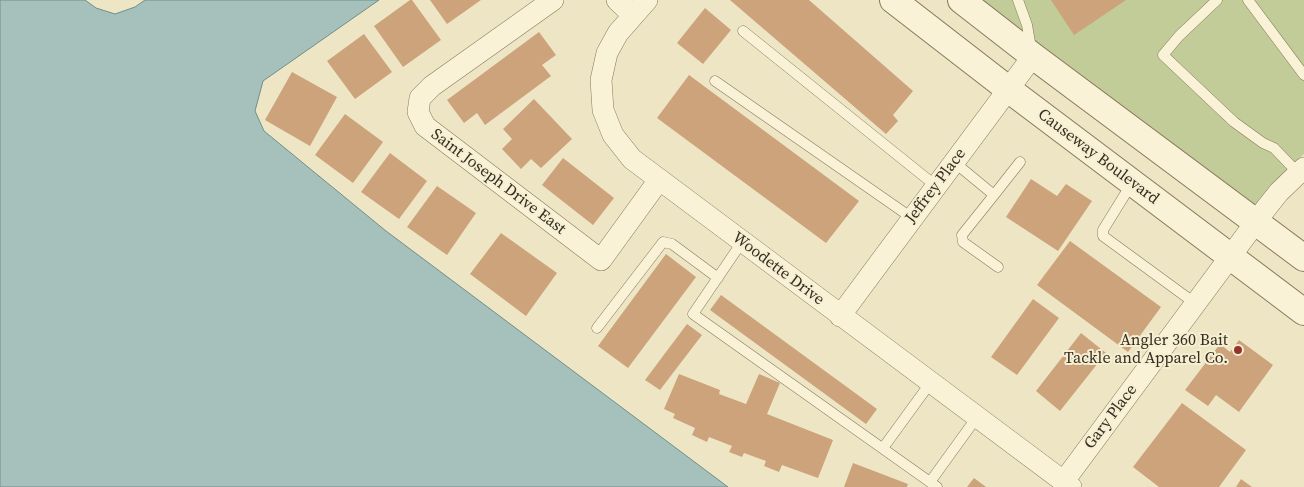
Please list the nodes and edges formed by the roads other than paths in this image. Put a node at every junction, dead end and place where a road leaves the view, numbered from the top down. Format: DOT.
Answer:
graph roads {
  1 [pos="553,0"];
  2 [pos="617,0"];
  3 [pos="893,0"];
  4 [pos="961,0"];
  5 [pos="1018,0"];
  6 [pos="1217,0"];
  7 [pos="1248,0"];
  8 [pos="640,8"];
  9 [pos="743,31"];
  10 [pos="1033,56"];
  11 [pos="1304,75"];
  12 [pos="715,80"];
  13 [pos="1008,90"];
  14 [pos="954,162"];
  15 [pos="1020,162"];
  16 [pos="1301,171"];
  17 [pos="659,180"];
  18 [pos="1132,183"];
  19 [pos="936,186"];
  20 [pos="994,195"];
  21 [pos="912,218"];
  22 [pos="1256,223"];
  23 [pos="742,242"];
  24 [pos="1230,257"];
  25 [pos="1304,258"];
  26 [pos="998,267"];
  27 [pos="718,278"];
  28 [pos="1196,304"];
  29 [pos="1304,312"];
  30 [pos="840,316"];
  31 [pos="598,328"];
  32 [pos="930,382"];
  33 [pos="977,417"];
  34 [pos="883,448"];
  35 [pos="1068,484"];
  36 [pos="934,485"];
  1 -- 17 [label="street, Saint Joseph Drive East"];
  2 -- 8 [label="street"];
  3 -- 13 [label="street, Causeway Boulevard"];
  4 -- 10 [label="street"];
  5 -- 10 [label="lane"];
  6 -- 16 [label="lane"];
  7 -- 11 [label="lane"];
  8 -- 17 [label="street, Woodette Drive"];
  9 -- 19 [label="lane"];
  10 -- 13 [label="street, Jeffrey Place"];
  10 -- 22 [label="street"];
  12 -- 21 [label="lane"];
  13 -- 14 [label="street, Jeffrey Place"];
  13 -- 18 [label="street, Causeway Boulevard"];
  14 -- 19 [label="street, Jeffrey Place"];
  14 -- 20 [label="lane"];
  15 -- 20 [label="lane"];
  16 -- 22 [label="street, Gary Place"];
  17 -- 23 [label="street, Woodette Drive"];
  18 -- 24 [label="street, Causeway Boulevard"];
  18 -- 28 [label="lane"];
  19 -- 21 [label="street, Jeffrey Place"];
  20 -- 26 [label="lane"];
  21 -- 30 [label="street, Jeffrey Place"];
  22 -- 24 [label="street, Gary Place"];
  22 -- 25 [label="street"];
  23 -- 27 [label="lane"];
  23 -- 30 [label="street, Woodette Drive"];
  24 -- 28 [label="street, Gary Place"];
  24 -- 29 [label="street, Causeway Boulevard"];
  27 -- 31 [label="lane"];
  27 -- 34 [label="lane"];
  28 -- 35 [label="street, Gary Place"];
  30 -- 32 [label="street, Woodette Drive"];
  32 -- 33 [label="street, Woodette Drive"];
  32 -- 34 [label="lane"];
  33 -- 35 [label="street, Woodette Drive"];
  33 -- 36 [label="lane"];
  34 -- 36 [label="lane"];
}
